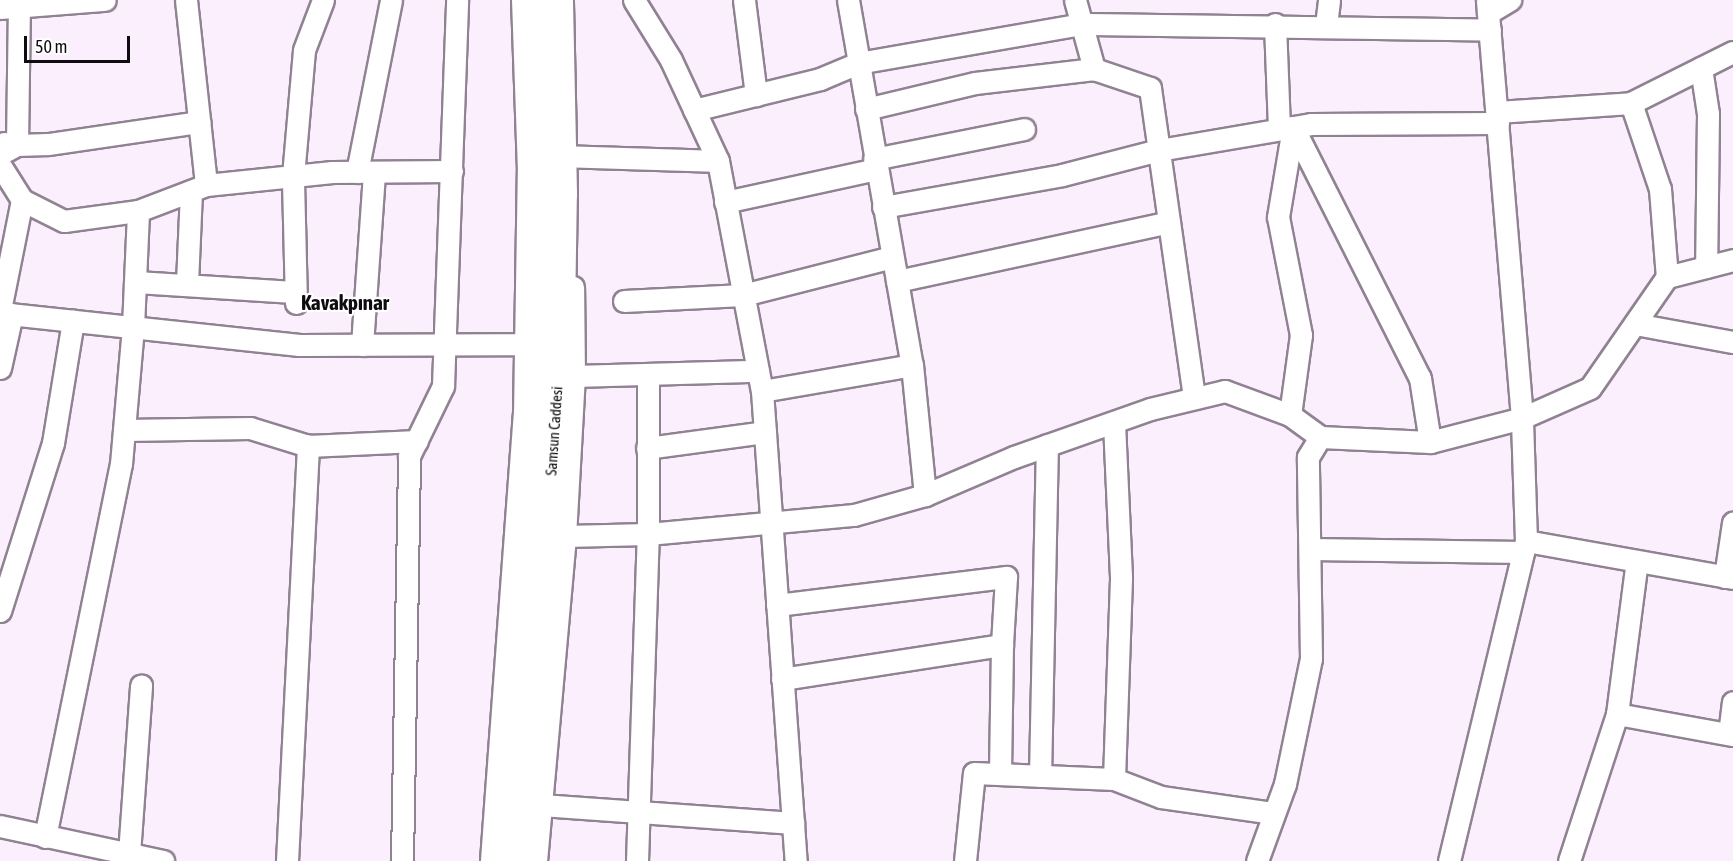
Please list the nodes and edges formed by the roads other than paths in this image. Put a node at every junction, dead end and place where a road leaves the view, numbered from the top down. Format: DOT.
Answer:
graph roads {
  1 [pos="105,0"];
  2 [pos="186,0"];
  3 [pos="324,0"];
  4 [pos="391,0"];
  5 [pos="457,0"];
  6 [pos="528,0"];
  7 [pos="557,0"];
  8 [pos="634,0"];
  9 [pos="744,0"];
  10 [pos="848,0"];
  11 [pos="1075,0"];
  12 [pos="1329,0"];
  13 [pos="1510,0"];
  14 [pos="13,5"];
  15 [pos="1488,14"];
  16 [pos="1083,24"];
  17 [pos="1275,24"];
  18 [pos="1326,26"];
  19 [pos="1733,52"];
  20 [pos="858,63"];
  21 [pos="1701,68"];
  22 [pos="1094,69"];
  23 [pos="756,95"];
  24 [pos="1630,103"];
  25 [pos="866,109"];
  26 [pos="694,110"];
  27 [pos="1497,117"];
  28 [pos="199,123"];
  29 [pos="1286,128"];
  30 [pos="1024,129"];
  31 [pos="6,147"];
  32 [pos="1159,150"];
  33 [pos="561,156"];
  34 [pos="718,161"];
  35 [pos="875,164"];
  36 [pos="0,165"];
  37 [pos="452,171"];
  38 [pos="366,172"];
  39 [pos="293,176"];
  40 [pos="198,188"];
  41 [pos="561,194"];
  42 [pos="22,200"];
  43 [pos="725,202"];
  44 [pos="883,207"];
  45 [pos="138,211"];
  46 [pos="1169,222"];
  47 [pos="892,257"];
  48 [pos="1733,260"];
  49 [pos="1706,267"];
  50 [pos="1667,277"];
  51 [pos="897,281"];
  52 [pos="135,282"];
  53 [pos="187,283"];
  54 [pos="743,295"];
  55 [pos="624,301"];
  56 [pos="4,312"];
  57 [pos="74,321"];
  58 [pos="1635,324"];
  59 [pos="133,327"];
  60 [pos="1733,342"];
  61 [pos="445,344"];
  62 [pos="527,344"];
  63 [pos="362,345"];
  64 [pos="912,365"];
  65 [pos="0,368"];
  66 [pos="648,374"];
  67 [pos="574,376"];
  68 [pos="760,381"];
  69 [pos="1194,398"];
  70 [pos="1290,415"];
  71 [pos="1522,418"];
  72 [pos="1114,422"];
  73 [pos="124,430"];
  74 [pos="765,432"];
  75 [pos="1320,437"];
  76 [pos="417,441"];
  77 [pos="1430,442"];
  78 [pos="1047,445"];
  79 [pos="308,446"];
  80 [pos="647,448"];
  81 [pos="925,495"];
  82 [pos="771,521"];
  83 [pos="1733,523"];
  84 [pos="545,526"];
  85 [pos="648,534"];
  86 [pos="1525,547"];
  87 [pos="1310,549"];
  88 [pos="1637,561"];
  89 [pos="1729,578"];
  90 [pos="777,604"];
  91 [pos="0,611"];
  92 [pos="1002,645"];
  93 [pos="782,679"];
  94 [pos="141,685"];
  95 [pos="1733,702"];
  96 [pos="1617,714"];
  97 [pos="1731,734"];
  98 [pos="1000,774"];
  99 [pos="1040,776"];
  100 [pos="1114,779"];
  101 [pos="541,805"];
  102 [pos="638,813"];
  103 [pos="1274,813"];
  104 [pos="793,823"];
  105 [pos="0,825"];
  106 [pos="45,837"];
  107 [pos="76,853"];
  108 [pos="129,854"];
  109 [pos="163,861"];
  110 [pos="287,861"];
  111 [pos="402,861"];
  112 [pos="483,861"];
  113 [pos="497,861"];
  114 [pos="519,861"];
  115 [pos="536,861"];
  116 [pos="637,861"];
  117 [pos="796,861"];
  118 [pos="965,861"];
  119 [pos="1257,861"];
  120 [pos="1449,861"];
  121 [pos="1569,861"];
  1 -- 14 [label="street"];
  2 -- 28 [label="street"];
  3 -- 39 [label="street"];
  4 -- 38 [label="street"];
  5 -- 37 [label="street"];
  6 -- 62 [label="highway, Samsun Caddesi"];
  7 -- 33 [label="highway, Samsun Caddesi"];
  8 -- 26 [label="street"];
  9 -- 23 [label="street"];
  10 -- 20 [label="street"];
  11 -- 16 [label="street"];
  12 -- 18 [label="street"];
  13 -- 15 [label="street"];
  14 -- 31 [label="street"];
  15 -- 18 [label="street"];
  15 -- 27 [label="street"];
  16 -- 17 [label="street"];
  16 -- 20 [label="street"];
  16 -- 22 [label="street"];
  17 -- 18 [label="street"];
  17 -- 29 [label="street"];
  19 -- 21 [label="street"];
  20 -- 23 [label="street"];
  20 -- 25 [label="street"];
  21 -- 24 [label="street"];
  21 -- 49 [label="street"];
  22 -- 25 [label="street"];
  22 -- 32 [label="street"];
  23 -- 26 [label="street"];
  24 -- 27 [label="street"];
  24 -- 50 [label="street"];
  25 -- 35 [label="street"];
  26 -- 34 [label="street"];
  27 -- 29 [label="street"];
  27 -- 71 [label="street"];
  28 -- 31 [label="street"];
  28 -- 40 [label="street"];
  29 -- 32 [label="street"];
  29 -- 70 [label="street"];
  29 -- 77 [label="street"];
  30 -- 35 [label="street"];
  32 -- 44 [label="street"];
  32 -- 46 [label="street"];
  33 -- 34 [label="street"];
  33 -- 41 [label="highway, Samsun Caddesi"];
  34 -- 43 [label="street"];
  35 -- 43 [label="street"];
  35 -- 44 [label="street"];
  36 -- 42 [label="street"];
  37 -- 38 [label="street"];
  37 -- 61 [label="street"];
  38 -- 39 [label="street"];
  38 -- 63 [label="street"];
  39 -- 40 [label="street"];
  39 -- 53 [label="street"];
  40 -- 45 [label="street"];
  40 -- 53 [label="street"];
  41 -- 67 [label="street"];
  41 -- 84 [label="highway, Samsun Caddesi"];
  42 -- 45 [label="street"];
  42 -- 56 [label="street"];
  43 -- 54 [label="street"];
  44 -- 47 [label="street"];
  45 -- 52 [label="street"];
  46 -- 51 [label="street"];
  46 -- 69 [label="street"];
  47 -- 51 [label="street"];
  47 -- 54 [label="street"];
  48 -- 49 [label="street"];
  49 -- 50 [label="street"];
  50 -- 58 [label="street"];
  51 -- 64 [label="street"];
  52 -- 53 [label="street"];
  52 -- 59 [label="street"];
  54 -- 55 [label="street"];
  54 -- 68 [label="street"];
  56 -- 57 [label="street"];
  56 -- 65 [label="street"];
  57 -- 59 [label="street"];
  57 -- 91 [label="street"];
  58 -- 60 [label="street"];
  58 -- 71 [label="street"];
  59 -- 63 [label="street"];
  59 -- 73 [label="street"];
  61 -- 62 [label="street"];
  61 -- 63 [label="street"];
  61 -- 76 [label="street"];
  62 -- 84 [label="highway, Samsun Caddesi"];
  62 -- 112 [label="street"];
  64 -- 68 [label="street"];
  64 -- 81 [label="street"];
  66 -- 67 [label="street"];
  66 -- 68 [label="street"];
  66 -- 80 [label="street"];
  67 -- 84 [label="street"];
  68 -- 74 [label="street"];
  69 -- 70 [label="street"];
  69 -- 72 [label="street"];
  70 -- 75 [label="street"];
  71 -- 77 [label="street"];
  71 -- 86 [label="street"];
  72 -- 78 [label="street"];
  72 -- 100 [label="street"];
  73 -- 79 [label="street"];
  73 -- 106 [label="street"];
  74 -- 80 [label="street"];
  74 -- 82 [label="street"];
  75 -- 77 [label="street"];
  75 -- 87 [label="street"];
  76 -- 79 [label="street"];
  76 -- 111 [label="street"];
  78 -- 81 [label="street"];
  78 -- 99 [label="street"];
  79 -- 110 [label="street"];
  80 -- 85 [label="street"];
  81 -- 82 [label="street"];
  82 -- 85 [label="street"];
  82 -- 90 [label="street"];
  83 -- 89 [label="street"];
  84 -- 85 [label="street"];
  84 -- 101 [label="street"];
  84 -- 113 [label="highway, Samsun Caddesi"];
  84 -- 114 [label="highway, Samsun Caddesi"];
  85 -- 102 [label="street"];
  86 -- 87 [label="street"];
  86 -- 88 [label="street"];
  86 -- 120 [label="street"];
  87 -- 103 [label="street"];
  88 -- 89 [label="street"];
  88 -- 96 [label="street"];
  90 -- 92 [label="street"];
  90 -- 93 [label="street"];
  92 -- 93 [label="street"];
  92 -- 98 [label="street"];
  93 -- 104 [label="street"];
  94 -- 108 [label="street"];
  95 -- 97 [label="street"];
  96 -- 97 [label="street"];
  96 -- 121 [label="street"];
  98 -- 99 [label="street"];
  98 -- 118 [label="street"];
  99 -- 100 [label="street"];
  100 -- 103 [label="street"];
  101 -- 102 [label="street"];
  101 -- 115 [label="street"];
  102 -- 104 [label="street"];
  102 -- 116 [label="street"];
  103 -- 119 [label="street"];
  104 -- 117 [label="street"];
  105 -- 106 [label="street"];
  106 -- 107 [label="street"];
  107 -- 108 [label="street"];
  108 -- 109 [label="street"];
}
